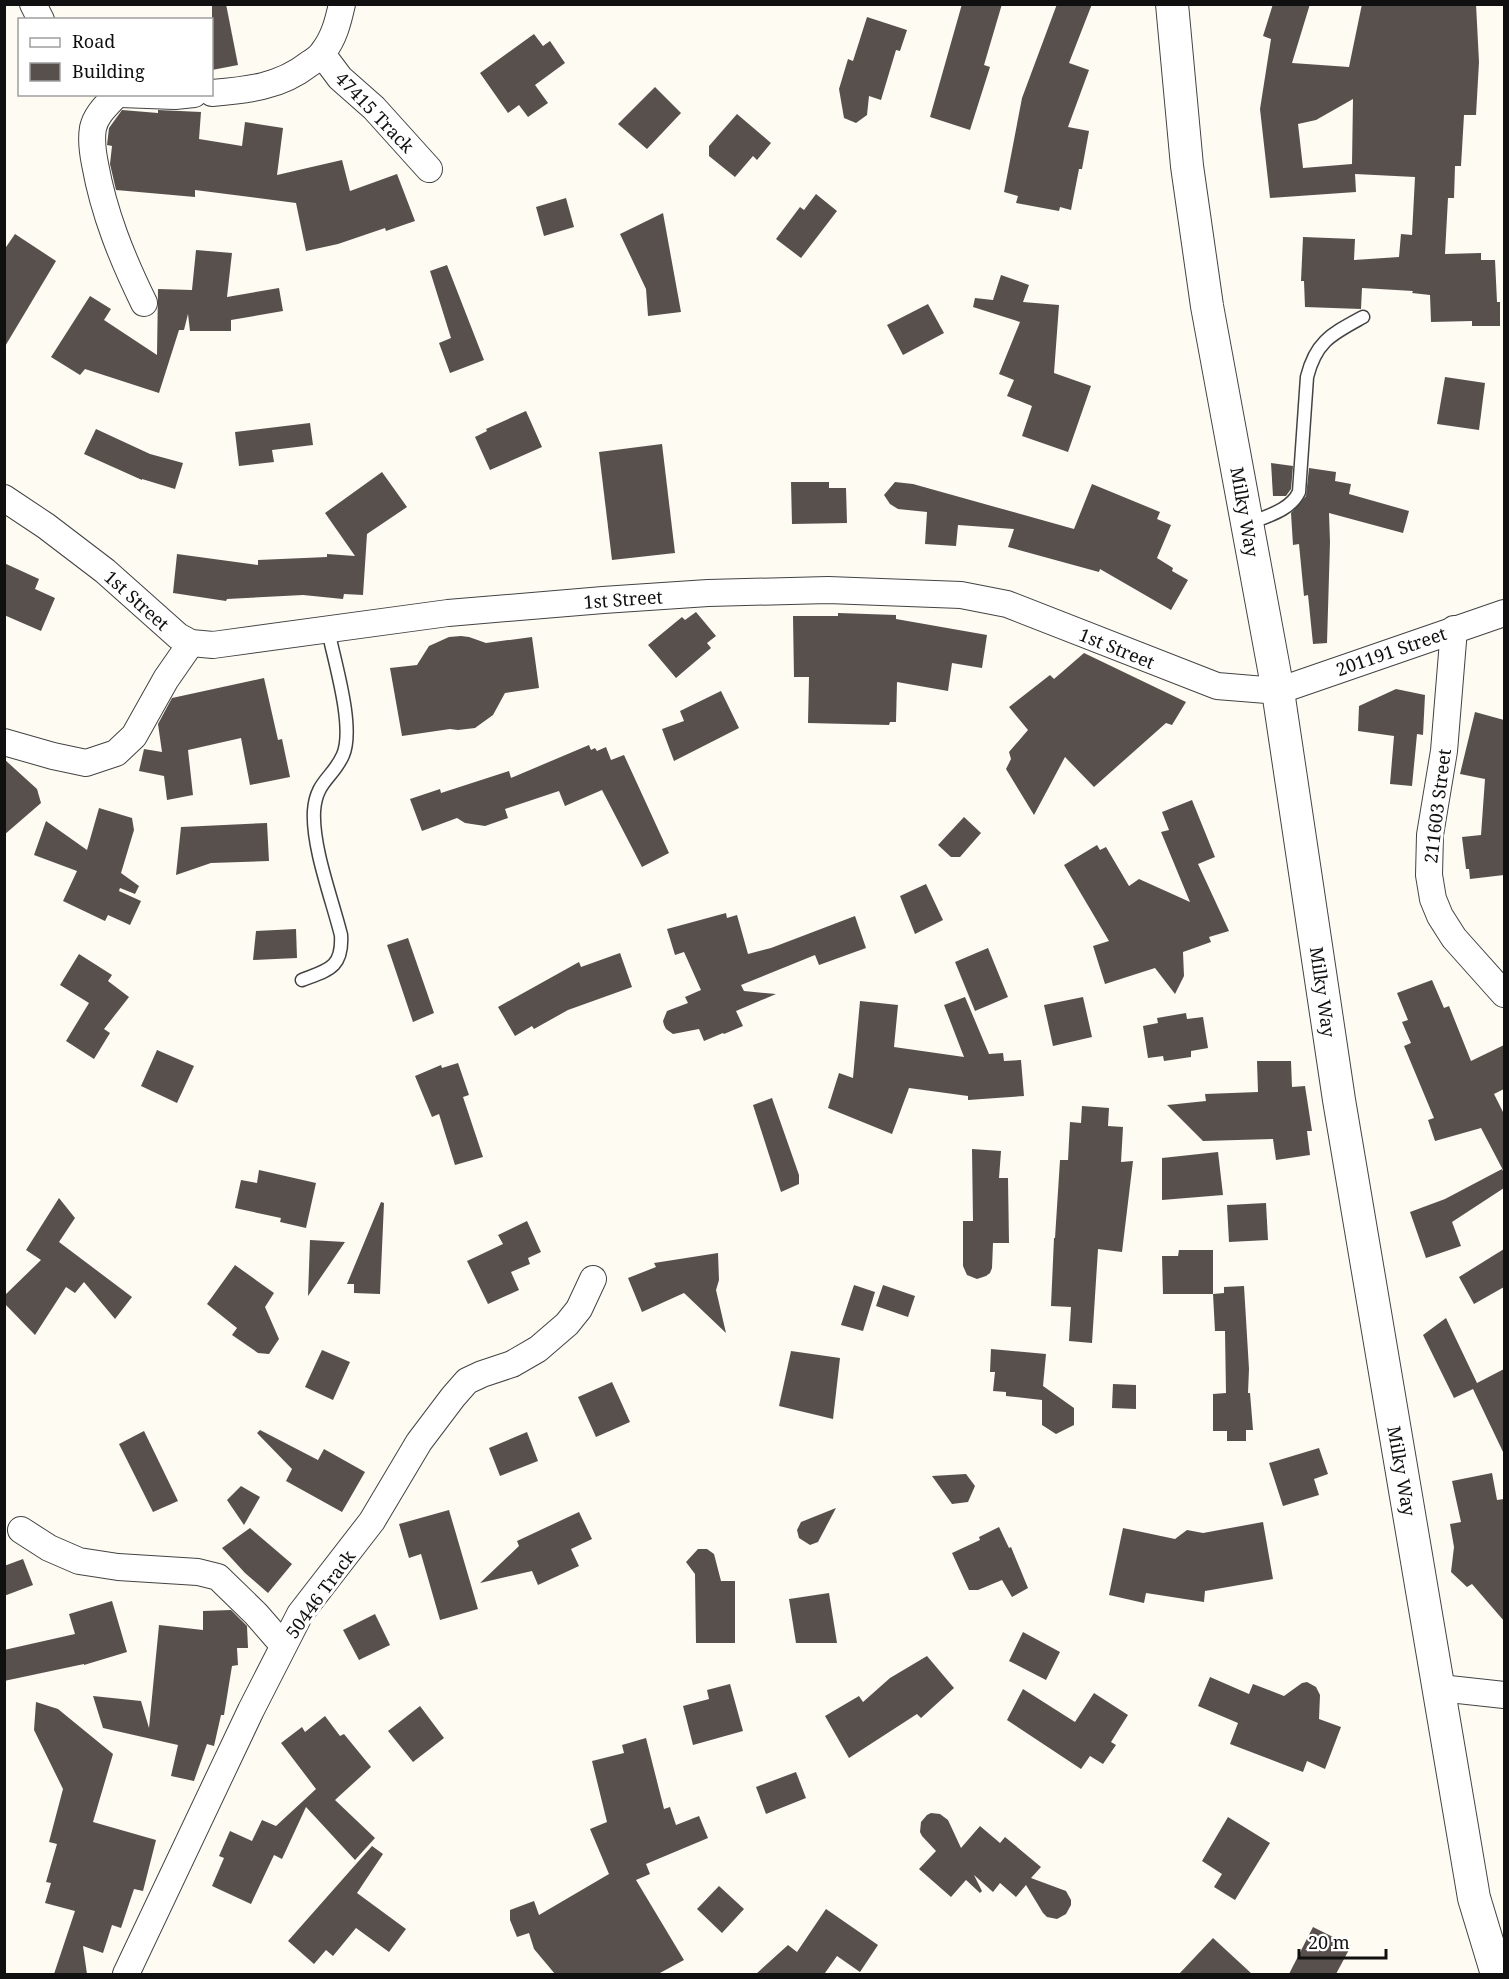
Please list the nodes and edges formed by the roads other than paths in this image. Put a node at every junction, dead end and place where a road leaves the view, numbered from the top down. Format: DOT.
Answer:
graph roads {
  1 [pos="33,4"];
  2 [pos="342,4"];
  3 [pos="1172,4"];
  4 [pos="40,18"];
  5 [pos="322,54"];
  6 [pos="213,93"];
  7 [pos="116,96"];
  8 [pos="429,169"];
  9 [pos="144,303"];
  10 [pos="1363,317"];
  11 [pos="4,498"];
  12 [pos="1247,524"];
  13 [pos="1504,613"];
  14 [pos="1454,629"];
  15 [pos="328,630"];
  16 [pos="190,643"];
  17 [pos="1278,691"];
  18 [pos="4,742"];
  19 [pos="302,980"];
  20 [pos="1504,994"];
  21 [pos="593,1279"];
  22 [pos="21,1530"];
  23 [pos="283,1645"];
  24 [pos="1440,1688"];
  25 [pos="1504,1695"];
  26 [pos="126,1974"];
  27 [pos="1497,1974"];
  1 -- 4 [label="street"];
  2 -- 5 [label="street"];
  3 -- 12 [label="street, Milky Way"];
  5 -- 6 [label="street"];
  5 -- 8 [label="street, 47415 Track"];
  7 -- 9 [label="street"];
  10 -- 12 [label="lane"];
  11 -- 16 [label="street, 1st Street"];
  12 -- 17 [label="street, Milky Way"];
  13 -- 14 [label="street, 201191 Street"];
  14 -- 17 [label="street, 201191 Street"];
  14 -- 20 [label="street, 211603 Street"];
  15 -- 16 [label="street, 1st Street"];
  15 -- 17 [label="street, 1st Street"];
  15 -- 19 [label="lane"];
  16 -- 18 [label="street"];
  17 -- 24 [label="street, Milky Way"];
  21 -- 23 [label="street, 50446 Track"];
  22 -- 23 [label="street"];
  23 -- 26 [label="street, 50446 Track"];
  24 -- 25 [label="street"];
  24 -- 27 [label="street, Milky Way"];
}
